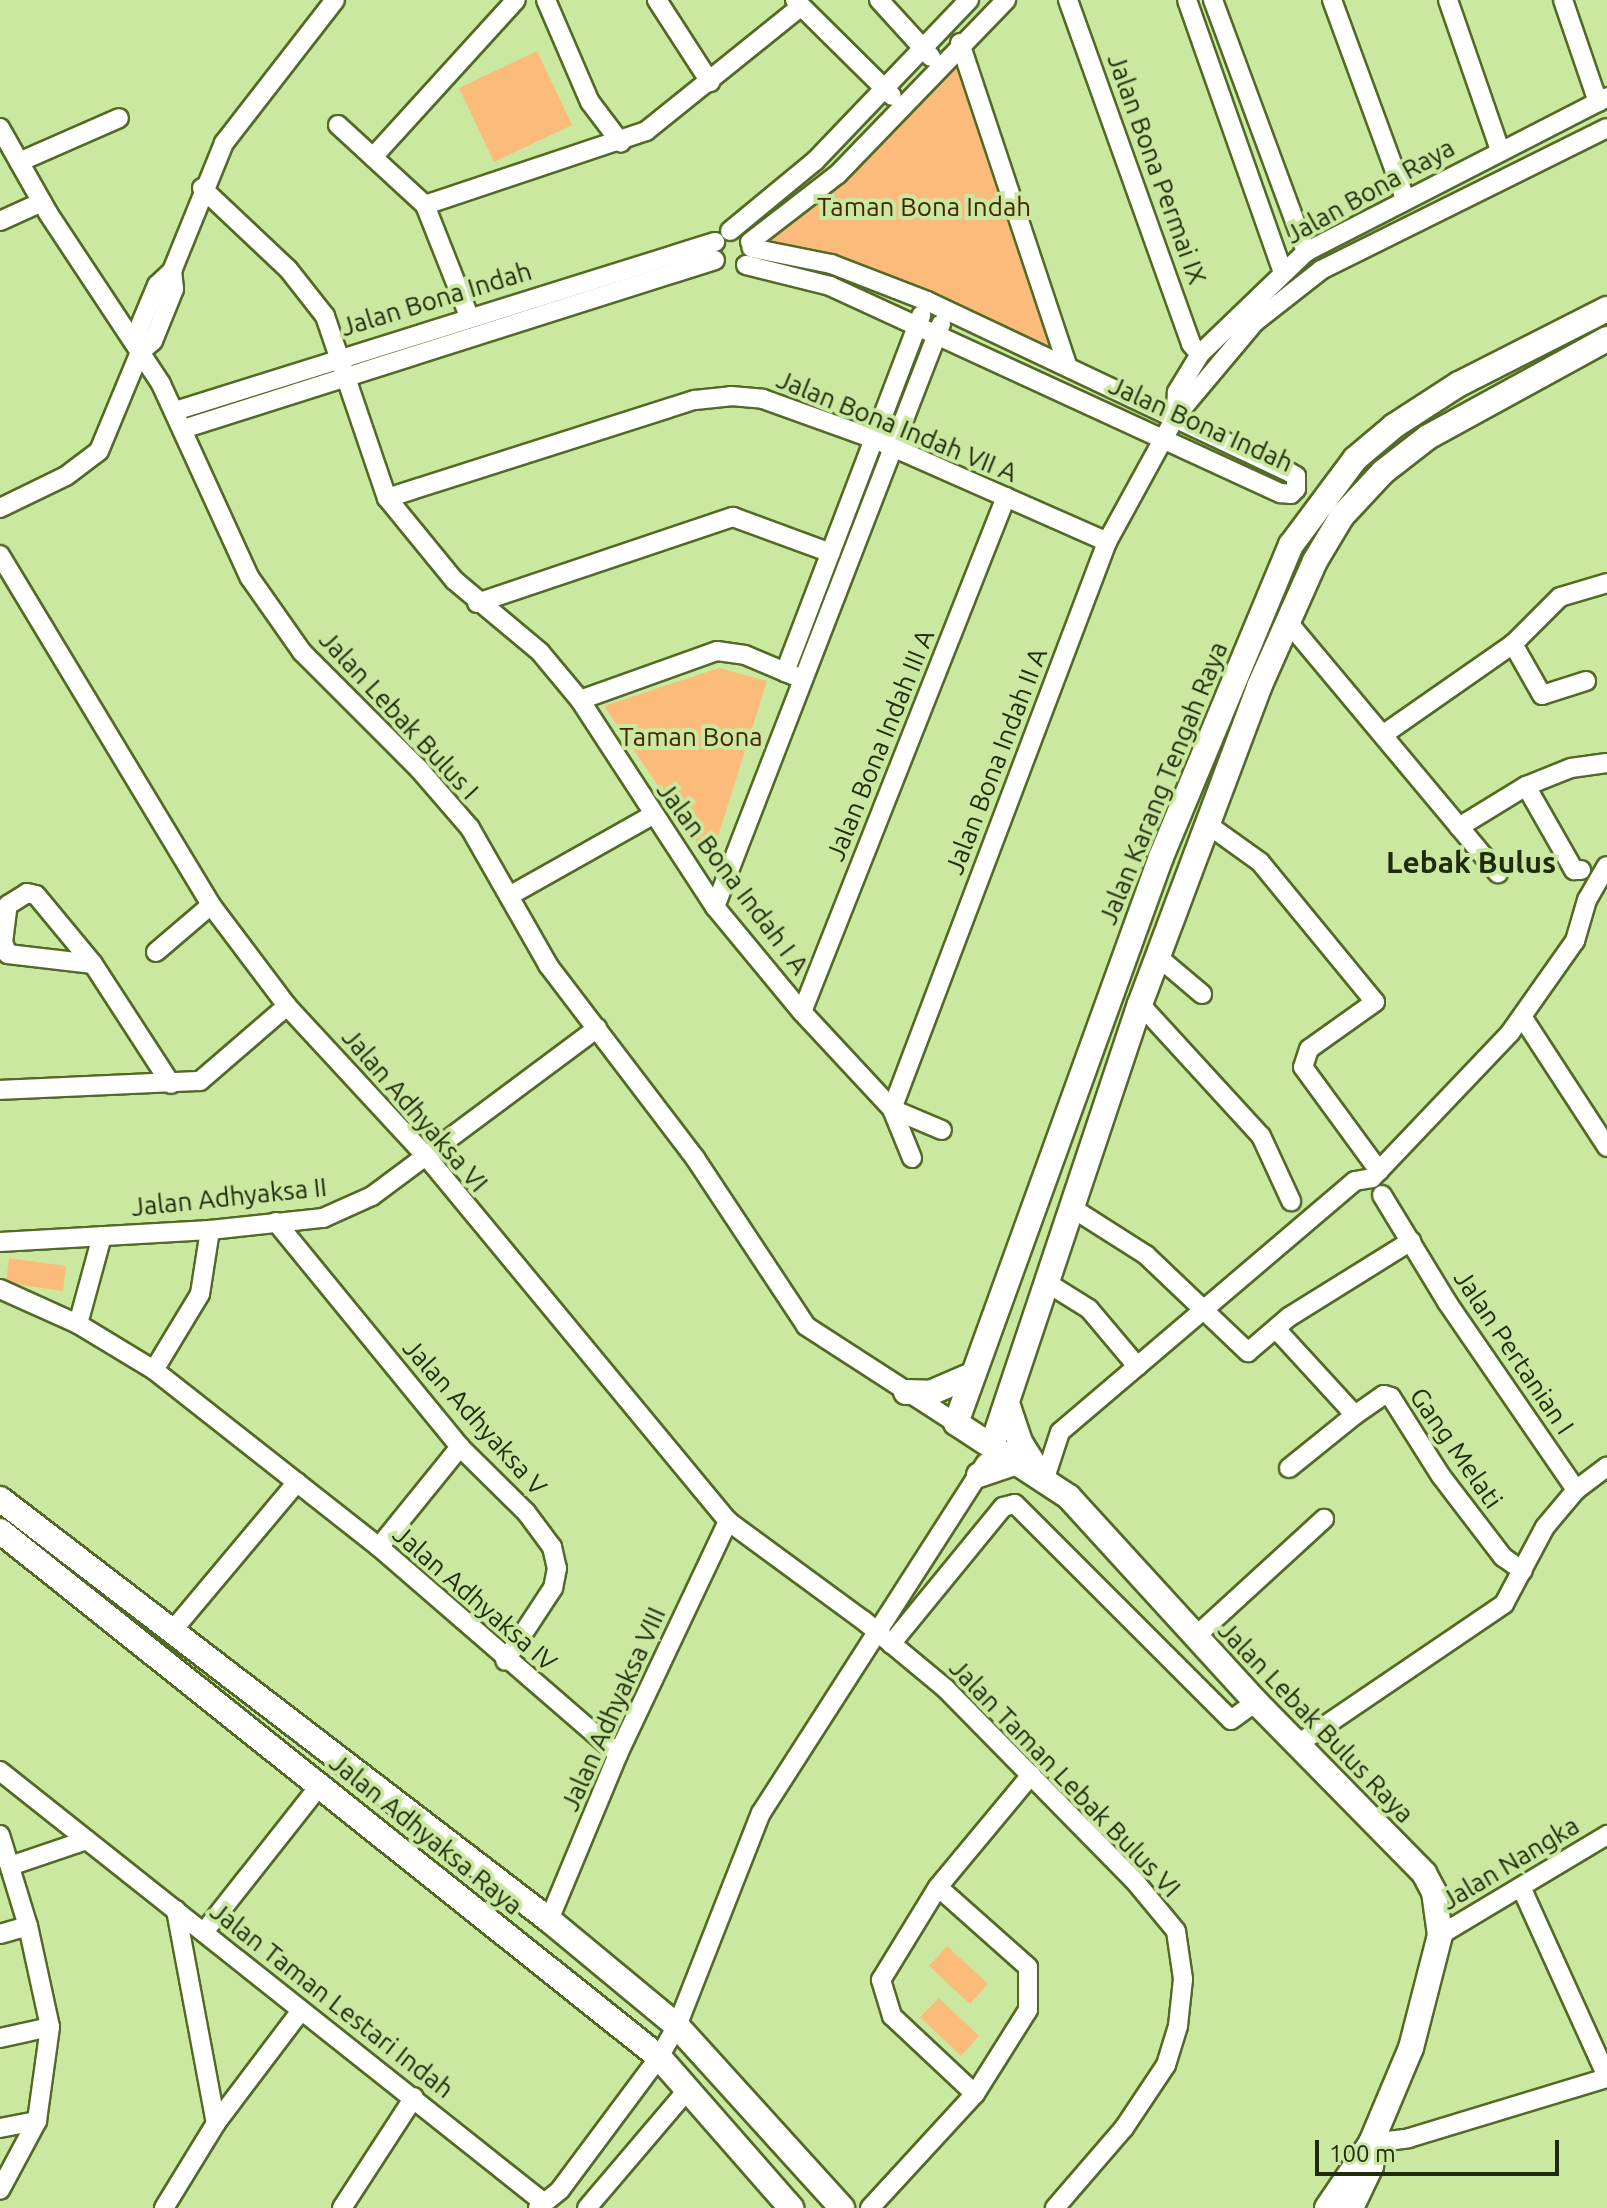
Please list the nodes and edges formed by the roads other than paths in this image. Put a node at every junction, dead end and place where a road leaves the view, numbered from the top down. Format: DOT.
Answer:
graph roads {
  1 [pos="335,0"];
  2 [pos="516,0"];
  3 [pos="546,0"];
  4 [pos="657,0"];
  5 [pos="879,0"];
  6 [pos="969,0"];
  7 [pos="1006,0"];
  8 [pos="1068,0"];
  9 [pos="1187,0"];
  10 [pos="1213,0"];
  11 [pos="1332,0"];
  12 [pos="1448,0"];
  13 [pos="1563,0"];
  14 [pos="797,4"];
  15 [pos="960,43"];
  16 [pos="924,49"];
  17 [pos="940,65"];
  18 [pos="710,82"];
  19 [pos="885,89"];
  20 [pos="1602,100"];
  21 [pos="902,106"];
  22 [pos="119,118"];
  23 [pos="338,125"];
  24 [pos="0,128"];
  25 [pos="1607,128"];
  26 [pos="621,143"];
  27 [pos="1500,150"];
  28 [pos="373,157"];
  29 [pos="19,162"];
  30 [pos="202,188"];
  31 [pos="1405,198"];
  32 [pos="42,202"];
  33 [pos="425,205"];
  34 [pos="0,221"];
  35 [pos="720,244"];
  36 [pos="749,252"];
  37 [pos="1306,252"];
  38 [pos="1282,270"];
  39 [pos="927,301"];
  40 [pos="1607,309"];
  41 [pos="947,310"];
  42 [pos="469,316"];
  43 [pos="918,324"];
  44 [pos="938,332"];
  45 [pos="1607,339"];
  46 [pos="140,352"];
  47 [pos="1200,354"];
  48 [pos="340,357"];
  49 [pos="1067,364"];
  50 [pos="347,378"];
  51 [pos="175,411"];
  52 [pos="1176,416"];
  53 [pos="183,429"];
  54 [pos="1164,438"];
  55 [pos="874,439"];
  56 [pos="893,447"];
  57 [pos="1006,497"];
  58 [pos="387,498"];
  59 [pos="0,508"];
  60 [pos="1107,542"];
  61 [pos="831,553"];
  62 [pos="0,555"];
  63 [pos="1607,583"];
  64 [pos="477,603"];
  65 [pos="1287,621"];
  66 [pos="1513,644"];
  67 [pos="785,672"];
  68 [pos="803,679"];
  69 [pos="1586,681"];
  70 [pos="580,700"];
  71 [pos="1384,734"];
  72 [pos="1607,763"];
  73 [pos="1526,786"];
  74 [pos="651,816"];
  75 [pos="1207,824"];
  76 [pos="1459,827"];
  77 [pos="1607,866"];
  78 [pos="1581,870"];
  79 [pos="1498,873"];
  80 [pos="509,896"];
  81 [pos="211,905"];
  82 [pos="715,907"];
  83 [pos="156,952"];
  84 [pos="1157,956"];
  85 [pos="93,964"];
  86 [pos="1202,994"];
  87 [pos="1140,1004"];
  88 [pos="287,1006"];
  89 [pos="802,1012"];
  90 [pos="1523,1018"];
  91 [pos="597,1028"];
  92 [pos="171,1084"];
  93 [pos="0,1090"];
  94 [pos="892,1109"];
  95 [pos="921,1121"];
  96 [pos="942,1130"];
  97 [pos="1607,1147"];
  98 [pos="426,1156"];
  99 [pos="1379,1171"];
  100 [pos="1382,1195"];
  101 [pos="1291,1201"];
  102 [pos="1072,1208"];
  103 [pos="276,1222"];
  104 [pos="210,1230"];
  105 [pos="102,1236"];
  106 [pos="1411,1241"];
  107 [pos="0,1242"];
  108 [pos="1049,1284"];
  109 [pos="0,1289"];
  110 [pos="1204,1308"];
  111 [pos="78,1324"];
  112 [pos="1277,1330"];
  113 [pos="1137,1366"];
  114 [pos="154,1370"];
  115 [pos="972,1375"];
  116 [pos="906,1392"];
  117 [pos="1007,1403"];
  118 [pos="1355,1415"];
  119 [pos="956,1423"];
  120 [pos="992,1446"];
  121 [pos="460,1447"];
  122 [pos="1016,1462"];
  123 [pos="1607,1467"];
  124 [pos="1289,1468"];
  125 [pos="979,1475"];
  126 [pos="1043,1477"];
  127 [pos="297,1482"];
  128 [pos="1576,1490"];
  129 [pos="3,1516"];
  130 [pos="1324,1519"];
  131 [pos="728,1521"];
  132 [pos="379,1547"];
  133 [pos="1523,1571"];
  134 [pos="173,1630"];
  135 [pos="875,1630"];
  136 [pos="1195,1637"];
  137 [pos="891,1644"];
  138 [pos="505,1661"];
  139 [pos="1256,1702"];
  140 [pos="1298,1744"];
  141 [pos="618,1754"];
  142 [pos="0,1771"];
  143 [pos="1031,1775"];
  144 [pos="321,1784"];
  145 [pos="0,1835"];
  146 [pos="1607,1835"];
  147 [pos="87,1840"];
  148 [pos="10,1866"];
  149 [pos="938,1887"];
  150 [pos="1521,1887"];
  151 [pos="176,1910"];
  152 [pos="549,1920"];
  153 [pos="28,1926"];
  154 [pos="204,1932"];
  155 [pos="0,1934"];
  156 [pos="1440,1935"];
  157 [pos="300,2012"];
  158 [pos="677,2026"];
  159 [pos="50,2027"];
  160 [pos="0,2038"];
  161 [pos="659,2057"];
  162 [pos="1607,2078"];
  163 [pos="689,2088"];
  164 [pos="975,2094"];
  165 [pos="414,2097"];
  166 [pos="37,2121"];
  167 [pos="216,2123"];
  168 [pos="0,2128"];
  169 [pos="1371,2143"];
  170 [pos="0,2190"];
  171 [pos="540,2205"];
  172 [pos="164,2208"];
  173 [pos="342,2208"];
  174 [pos="587,2208"];
  175 [pos="791,2208"];
  176 [pos="842,2208"];
  177 [pos="870,2208"];
  178 [pos="1055,2208"];
  179 [pos="1327,2208"];
  180 [pos="1351,2208"];
  1 -- 30 [label="street"];
  2 -- 28 [label="street"];
  3 -- 26 [label="street"];
  4 -- 18 [label="street"];
  5 -- 16 [label="street"];
  6 -- 16 [label="street"];
  7 -- 15 [label="street"];
  8 -- 47 [label="street, Jalan Bona Permai IX"];
  9 -- 38 [label="street"];
  10 -- 37 [label="street"];
  11 -- 31 [label="street"];
  12 -- 27 [label="street"];
  13 -- 20 [label="street"];
  14 -- 18 [label="street"];
  14 -- 19 [label="street"];
  15 -- 17 [label="street"];
  15 -- 49 [label="street"];
  16 -- 17 [label="street"];
  16 -- 19 [label="street"];
  17 -- 21 [label="street"];
  18 -- 26 [label="street"];
  19 -- 21 [label="street"];
  19 -- 35 [label="street"];
  20 -- 27 [label="street, Jalan Bona Raya"];
  21 -- 36 [label="street"];
  22 -- 29 [label="street"];
  23 -- 28 [label="street"];
  24 -- 29 [label="street, Jalan Lebak Bulus I"];
  25 -- 52 [label="street, Jalan Bona Raya"];
  26 -- 33 [label="street"];
  27 -- 31 [label="street, Jalan Bona Raya"];
  28 -- 33 [label="street"];
  29 -- 32 [label="street, Jalan Lebak Bulus I"];
  30 -- 46 [label="street"];
  30 -- 48 [label="street, Jalan Bona Indah I A"];
  31 -- 37 [label="street, Jalan Bona Raya"];
  32 -- 34 [label="street"];
  32 -- 46 [label="street, Jalan Lebak Bulus I"];
  33 -- 42 [label="street"];
  35 -- 36 [label="street"];
  35 -- 36 [label="street"];
  35 -- 42 [label="street, Jalan Bona Indah"];
  35 -- 50 [label="street, Jalan Bona Indah"];
  36 -- 39 [label="street, Jalan Bona Indah"];
  36 -- 43 [label="street, Jalan Bona Indah"];
  37 -- 38 [label="street, Jalan Bona Raya"];
  38 -- 47 [label="street, Jalan Bona Raya"];
  39 -- 41 [label="street, Jalan Bona Indah"];
  39 -- 43 [label="street"];
  40 -- 115 [label="main road, Jalan Karang Tengah Raya"];
  41 -- 44 [label="street"];
  41 -- 49 [label="street, Jalan Bona Indah"];
  42 -- 48 [label="street, Jalan Bona Indah"];
  43 -- 44 [label="street, Jalan Bona Indah"];
  43 -- 55 [label="street"];
  44 -- 54 [label="street, Jalan Bona Indah"];
  44 -- 56 [label="street"];
  45 -- 65 [label="main road, Jalan Karang Tengah Raya"];
  46 -- 51 [label="street, Jalan Lebak Bulus I"];
  46 -- 59 [label="street"];
  47 -- 52 [label="street, Jalan Bona Raya"];
  48 -- 50 [label="street, Jalan Bona Indah I A"];
  48 -- 51 [label="street, Jalan Bona Indah"];
  49 -- 52 [label="street, Jalan Bona Indah"];
  50 -- 53 [label="street, Jalan Bona Indah"];
  50 -- 58 [label="street, Jalan Bona Indah I A"];
  51 -- 53 [label="street, Jalan Lebak Bulus I"];
  52 -- 54 [label="street, Jalan Bona Raya"];
  52 -- 54 [label="street, Jalan Bona Indah"];
  53 -- 80 [label="street, Jalan Lebak Bulus I"];
  54 -- 60 [label="street, Jalan Bona Indah II A"];
  55 -- 56 [label="street, Jalan Bona Indah VII A"];
  55 -- 58 [label="street, Jalan Bona Indah VII A"];
  55 -- 61 [label="street"];
  56 -- 57 [label="street, Jalan Bona Indah VII A"];
  56 -- 68 [label="street"];
  57 -- 60 [label="street, Jalan Bona Indah VII A"];
  57 -- 89 [label="street, Jalan Bona Indah III A"];
  58 -- 64 [label="street, Jalan Bona Indah I A"];
  60 -- 94 [label="street, Jalan Bona Indah II A"];
  61 -- 64 [label="street"];
  61 -- 67 [label="street"];
  62 -- 81 [label="street, Jalan Adhyaksa VI"];
  63 -- 66 [label="street"];
  64 -- 70 [label="street, Jalan Bona Indah I A"];
  65 -- 71 [label="street"];
  65 -- 75 [label="main road, Jalan Karang Tengah Raya"];
  66 -- 69 [label="street"];
  66 -- 71 [label="street"];
  67 -- 68 [label="street"];
  67 -- 70 [label="street"];
  68 -- 82 [label="street"];
  70 -- 74 [label="street, Jalan Bona Indah I A"];
  71 -- 76 [label="street"];
  72 -- 73 [label="street"];
  73 -- 76 [label="street"];
  73 -- 78 [label="street"];
  74 -- 80 [label="street"];
  74 -- 82 [label="street, Jalan Bona Indah I A"];
  75 -- 84 [label="main road, Jalan Karang Tengah Raya"];
  75 -- 99 [label="street"];
  76 -- 79 [label="street"];
  77 -- 90 [label="street"];
  80 -- 91 [label="street, Jalan Lebak Bulus I"];
  81 -- 83 [label="street"];
  81 -- 88 [label="street, Jalan Adhyaksa VI"];
  82 -- 89 [label="street, Jalan Bona Indah I A"];
  84 -- 86 [label="street"];
  84 -- 87 [label="main road, Jalan Karang Tengah Raya"];
  85 -- 85 [label="street"];
  85 -- 92 [label="street"];
  87 -- 101 [label="street"];
  87 -- 102 [label="main road, Jalan Karang Tengah Raya"];
  88 -- 92 [label="street"];
  88 -- 98 [label="street, Jalan Adhyaksa VI"];
  89 -- 94 [label="street, Jalan Bona Indah I A"];
  90 -- 97 [label="street"];
  90 -- 99 [label="street"];
  91 -- 98 [label="street, Jalan Adhyaksa II"];
  91 -- 116 [label="street, Jalan Lebak Bulus I"];
  92 -- 93 [label="street"];
  94 -- 95 [label="street, Jalan Bona Indah I A"];
  94 -- 95 [label="street, Jalan Bona Indah I A"];
  95 -- 96 [label="street, Jalan Bona Indah I A"];
  98 -- 103 [label="street, Jalan Adhyaksa II"];
  98 -- 131 [label="street, Jalan Adhyaksa VI"];
  99 -- 110 [label="street"];
  100 -- 106 [label="street, Jalan Pertanian I"];
  102 -- 108 [label="main road, Jalan Karang Tengah Raya"];
  102 -- 110 [label="street"];
  103 -- 104 [label="street, Jalan Adhyaksa II"];
  103 -- 121 [label="street, Jalan Adhyaksa V"];
  104 -- 105 [label="street, Jalan Adhyaksa II"];
  104 -- 114 [label="street"];
  105 -- 107 [label="street, Jalan Adhyaksa II"];
  105 -- 111 [label="street"];
  106 -- 112 [label="street"];
  106 -- 128 [label="street, Jalan Pertanian I"];
  108 -- 113 [label="street"];
  108 -- 117 [label="main road, Jalan Karang Tengah Raya"];
  109 -- 111 [label="street, Jalan Adhyaksa IV"];
  110 -- 112 [label="street"];
  110 -- 113 [label="street"];
  111 -- 114 [label="street, Jalan Adhyaksa IV"];
  112 -- 118 [label="street"];
  113 -- 126 [label="street"];
  114 -- 127 [label="street, Jalan Adhyaksa IV"];
  115 -- 116 [label="main road"];
  115 -- 119 [label="main road, Jalan Karang Tengah Raya"];
  116 -- 119 [label="street, Jalan Lebak Bulus I"];
  117 -- 120 [label="main road, Jalan Karang Tengah Raya"];
  117 -- 126 [label="main road"];
  118 -- 124 [label="street"];
  118 -- 133 [label="street, Gang Melati"];
  119 -- 120 [label="main road, Jalan Lebak Bulus Raya"];
  120 -- 122 [label="main road, Jalan Lebak Bulus Raya"];
  120 -- 125 [label="street"];
  121 -- 132 [label="street"];
  121 -- 138 [label="street, Jalan Adhyaksa V"];
  122 -- 125 [label="main road"];
  122 -- 126 [label="main road, Jalan Lebak Bulus Raya"];
  123 -- 128 [label="street"];
  125 -- 135 [label="street"];
  126 -- 136 [label="main road, Jalan Lebak Bulus Raya"];
  127 -- 132 [label="street, Jalan Adhyaksa IV"];
  127 -- 134 [label="street"];
  128 -- 133 [label="street"];
  129 -- 134 [label="main road, Jalan Adhyaksa Raya"];
  129 -- 144 [label="main road, Jalan Adhyaksa Raya"];
  130 -- 136 [label="street"];
  131 -- 135 [label="street, Jalan Adhyaksa VI"];
  131 -- 141 [label="street, Jalan Adhyaksa VIII"];
  132 -- 138 [label="street, Jalan Adhyaksa IV"];
  133 -- 140 [label="street"];
  134 -- 152 [label="main road, Jalan Adhyaksa Raya"];
  135 -- 137 [label="street, Jalan Taman Lebak Bulus VI"];
  135 -- 158 [label="street"];
  136 -- 139 [label="main road, Jalan Lebak Bulus Raya"];
  137 -- 139 [label="street"];
  137 -- 143 [label="street, Jalan Taman Lebak Bulus VI"];
  138 -- 141 [label="street, Jalan Adhyaksa IV"];
  139 -- 140 [label="main road, Jalan Lebak Bulus Raya"];
  140 -- 156 [label="main road, Jalan Lebak Bulus Raya"];
  141 -- 152 [label="street, Jalan Adhyaksa VIII"];
  142 -- 147 [label="street, Jalan Taman Lestari Indah"];
  143 -- 149 [label="street"];
  143 -- 178 [label="street, Jalan Taman Lebak Bulus VI"];
  144 -- 154 [label="street"];
  144 -- 161 [label="main road, Jalan Adhyaksa Raya"];
  145 -- 148 [label="street"];
  146 -- 150 [label="street, Jalan Nangka"];
  147 -- 148 [label="street"];
  147 -- 151 [label="street, Jalan Taman Lestari Indah"];
  148 -- 153 [label="street"];
  149 -- 164 [label="street"];
  149 -- 164 [label="street"];
  150 -- 156 [label="street, Jalan Nangka"];
  150 -- 162 [label="street"];
  151 -- 154 [label="street, Jalan Taman Lestari Indah"];
  151 -- 167 [label="street"];
  152 -- 158 [label="main road, Jalan Adhyaksa Raya"];
  153 -- 155 [label="street"];
  153 -- 159 [label="street"];
  154 -- 157 [label="street, Jalan Taman Lestari Indah"];
  156 -- 169 [label="main road, Jalan Lebak Bulus Raya"];
  157 -- 165 [label="street, Jalan Taman Lestari Indah"];
  157 -- 167 [label="street"];
  158 -- 161 [label="street"];
  158 -- 176 [label="main road, Jalan Adhyaksa Raya"];
  159 -- 160 [label="street"];
  159 -- 166 [label="street"];
  161 -- 163 [label="main road, Jalan Adhyaksa Raya"];
  161 -- 171 [label="street"];
  162 -- 169 [label="street"];
  163 -- 174 [label="street"];
  163 -- 175 [label="main road, Jalan Adhyaksa Raya"];
  164 -- 177 [label="street"];
  165 -- 171 [label="street, Jalan Taman Lestari Indah"];
  165 -- 173 [label="street"];
  166 -- 168 [label="street"];
  166 -- 170 [label="street"];
  167 -- 172 [label="street"];
  169 -- 179 [label="main road, Jalan Lebak Bulus Raya"];
  169 -- 180 [label="main road, Jalan Lebak Bulus Raya"];
}
